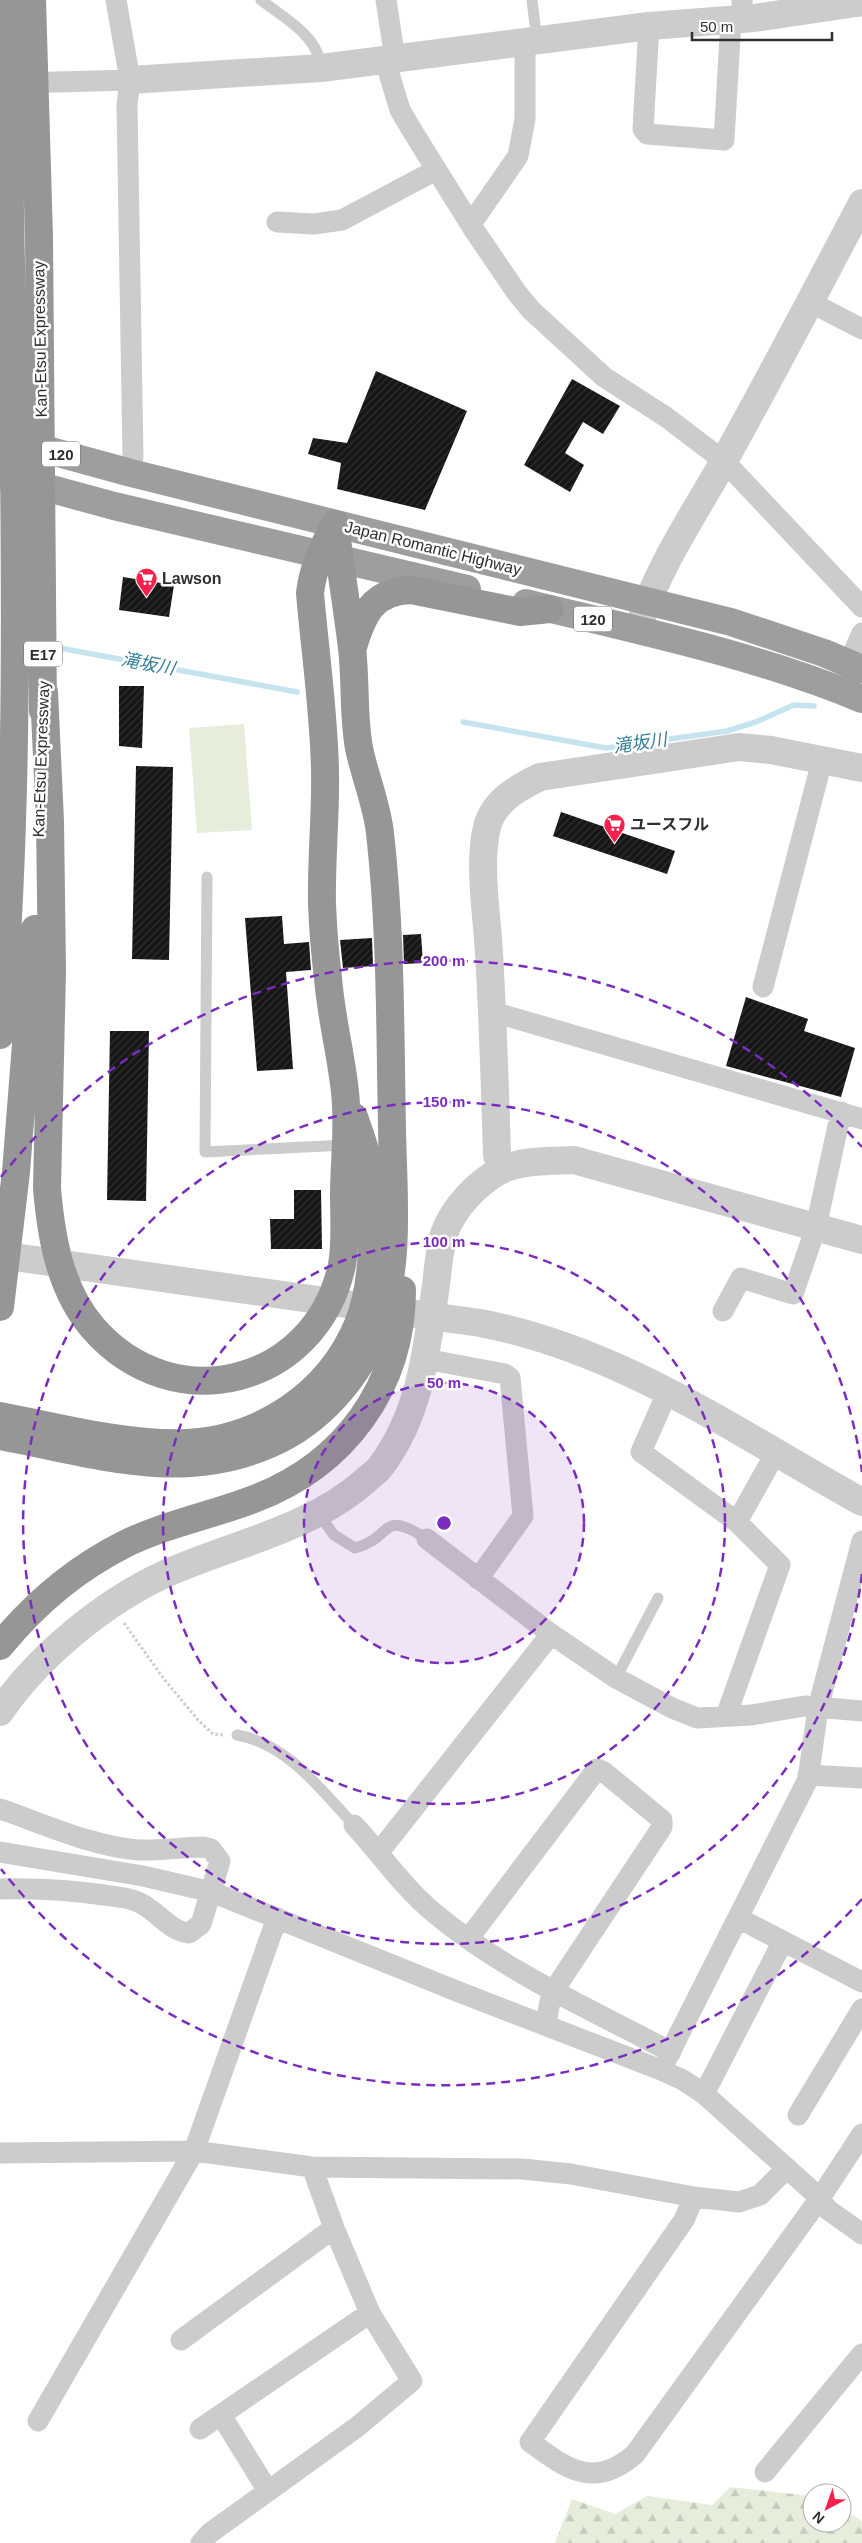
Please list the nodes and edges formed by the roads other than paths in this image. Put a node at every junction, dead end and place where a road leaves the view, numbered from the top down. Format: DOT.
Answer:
graph roads {
  1 [pos="5,0"];
  2 [pos="32,0"];
  3 [pos="116,0"];
  4 [pos="261,0"];
  5 [pos="386,0"];
  6 [pos="532,0"];
  7 [pos="862,2"];
  8 [pos="813,5"];
  9 [pos="739,13"];
  10 [pos="649,26"];
  11 [pos="531,42"];
  12 [pos="390,60"];
  13 [pos="321,68"];
  14 [pos="123,80"];
  15 [pos="0,83"];
  16 [pos="436,170"];
  17 [pos="862,203"];
  18 [pos="277,222"];
  19 [pos="471,224"];
  20 [pos="810,302"];
  21 [pos="862,329"];
  22 [pos="0,437"];
  23 [pos="724,461"];
  24 [pos="126,472"];
  25 [pos="0,475"];
  26 [pos="335,524"];
  27 [pos="329,557"];
  28 [pos="646,601"];
  29 [pos="862,607"];
  30 [pos="550,609"];
  31 [pos="638,629"];
  32 [pos="862,634"];
  33 [pos="352,649"];
  34 [pos="855,666"];
  35 [pos="44,692"];
  36 [pos="862,700"];
  37 [pos="822,761"];
  38 [pos="862,768"];
  39 [pos="207,878"];
  40 [pos="763,987"];
  41 [pos="493,1012"];
  42 [pos="0,1028"];
  43 [pos="856,1113"];
  44 [pos="371,1141"];
  45 [pos="502,1170"];
  46 [pos="394,1201"];
  47 [pos="816,1227"];
  48 [pos="862,1240"];
  49 [pos="0,1255"];
  50 [pos="0,1307"];
  51 [pos="722,1311"];
  52 [pos="426,1359"];
  53 [pos="667,1393"];
  54 [pos="11,1428"];
  55 [pos="776,1452"];
  56 [pos="861,1498"];
  57 [pos="318,1513"];
  58 [pos="737,1522"];
  59 [pos="427,1540"];
  60 [pos="862,1541"];
  61 [pos="478,1579"];
  62 [pos="658,1598"];
  63 [pos="550,1634"];
  64 [pos="0,1646"];
  65 [pos="616,1678"];
  66 [pos="818,1708"];
  67 [pos="862,1711"];
  68 [pos="0,1712"];
  69 [pos="726,1716"];
  70 [pos="237,1735"];
  71 [pos="808,1775"];
  72 [pos="862,1778"];
  73 [pos="0,1809"];
  74 [pos="354,1825"];
  75 [pos="0,1852"];
  76 [pos="379,1852"];
  77 [pos="0,1889"];
  78 [pos="212,1892"];
  79 [pos="277,1918"];
  80 [pos="738,1918"];
  81 [pos="470,1940"];
  82 [pos="783,1942"];
  83 [pos="862,1982"];
  84 [pos="554,1990"];
  85 [pos="862,2009"];
  86 [pos="546,2024"];
  87 [pos="666,2061"];
  88 [pos="704,2094"];
  89 [pos="798,2115"];
  90 [pos="862,2134"];
  91 [pos="194,2151"];
  92 [pos="0,2154"];
  93 [pos="312,2167"];
  94 [pos="787,2168"];
  95 [pos="694,2197"];
  96 [pos="820,2198"];
  97 [pos="334,2228"];
  98 [pos="862,2234"];
  99 [pos="370,2313"];
  100 [pos="181,2340"];
  101 [pos="862,2354"];
  102 [pos="221,2415"];
  103 [pos="38,2420"];
  104 [pos="200,2429"];
  105 [pos="765,2472"];
  106 [pos="268,2491"];
  107 [pos="200,2543"];
  1 -- 42 [label="highway, Kan-Etsu Expressway / E17"];
  2 -- 35 [label="highway, Kan-Etsu Expressway / E17"];
  3 -- 14 [label="street"];
  4 -- 13 [label="lane"];
  5 -- 12 [label="street"];
  6 -- 11 [label="lane"];
  7 -- 8 [label="street"];
  8 -- 9 [label="street"];
  9 -- 10 [label="street"];
  9 -- 10 [label="street"];
  10 -- 11 [label="street"];
  11 -- 12 [label="street"];
  11 -- 19 [label="street"];
  12 -- 13 [label="street"];
  12 -- 16 [label="street"];
  13 -- 14 [label="street"];
  14 -- 15 [label="street"];
  14 -- 24 [label="street"];
  16 -- 18 [label="street"];
  16 -- 19 [label="street"];
  17 -- 20 [label="street"];
  19 -- 23 [label="street"];
  20 -- 21 [label="street"];
  20 -- 23 [label="street"];
  22 -- 24 [label="highway, Japan Romantic Highway / 120"];
  23 -- 28 [label="street"];
  23 -- 29 [label="street"];
  24 -- 26 [label="highway, Japan Romantic Highway / 120"];
  25 -- 27 [label="highway, Japan Romantic Highway / 120"];
  26 -- 27 [label="highway"];
  26 -- 28 [label="highway, Japan Romantic Highway / 120"];
  27 -- 30 [label="highway, Japan Romantic Highway / 120"];
  27 -- 33 [label="highway"];
  27 -- 44 [label="highway"];
  28 -- 31 [label="street"];
  28 -- 34 [label="highway, Japan Romantic Highway / 120"];
  30 -- 31 [label="highway, Japan Romantic Highway / 120"];
  30 -- 33 [label="highway"];
  31 -- 36 [label="highway, Japan Romantic Highway / 120"];
  32 -- 34 [label="street"];
  33 -- 44 [label="highway"];
  35 -- 44 [label="highway"];
  35 -- 50 [label="highway, Kan-Etsu Expressway / E17"];
  37 -- 38 [label="street"];
  37 -- 40 [label="street"];
  37 -- 41 [label="street"];
  39 -- 44 [label="lane"];
  41 -- 43 [label="street"];
  41 -- 45 [label="street"];
  43 -- 47 [label="street"];
  44 -- 46 [label="highway"];
  44 -- 54 [label="highway"];
  45 -- 47 [label="street"];
  45 -- 52 [label="street"];
  46 -- 54 [label="highway"];
  46 -- 64 [label="highway"];
  47 -- 48 [label="street"];
  47 -- 51 [label="street"];
  49 -- 53 [label="street"];
  52 -- 57 [label="street"];
  52 -- 61 [label="street"];
  53 -- 55 [label="street"];
  53 -- 58 [label="street"];
  55 -- 56 [label="street"];
  55 -- 58 [label="street"];
  57 -- 59 [label="lane"];
  57 -- 68 [label="street"];
  58 -- 69 [label="street"];
  59 -- 61 [label="street"];
  60 -- 66 [label="street"];
  61 -- 63 [label="street"];
  62 -- 65 [label="lane"];
  63 -- 65 [label="street"];
  63 -- 76 [label="street"];
  65 -- 69 [label="street"];
  66 -- 67 [label="street"];
  66 -- 69 [label="street"];
  66 -- 71 [label="street"];
  70 -- 74 [label="lane"];
  71 -- 72 [label="street"];
  71 -- 80 [label="street"];
  73 -- 78 [label="street"];
  74 -- 76 [label="street"];
  75 -- 78 [label="street"];
  76 -- 81 [label="street"];
  77 -- 78 [label="street"];
  78 -- 79 [label="street"];
  79 -- 86 [label="street"];
  79 -- 91 [label="street"];
  80 -- 82 [label="street"];
  80 -- 87 [label="street"];
  81 -- 84 [label="street"];
  81 -- 84 [label="street"];
  82 -- 83 [label="street"];
  82 -- 88 [label="street"];
  84 -- 86 [label="street"];
  84 -- 87 [label="street"];
  85 -- 89 [label="street"];
  86 -- 87 [label="street"];
  87 -- 88 [label="street"];
  88 -- 94 [label="street"];
  90 -- 96 [label="street"];
  91 -- 92 [label="street"];
  91 -- 93 [label="street"];
  91 -- 103 [label="street"];
  93 -- 95 [label="street"];
  93 -- 97 [label="street"];
  94 -- 95 [label="street"];
  94 -- 96 [label="street"];
  95 -- 96 [label="street"];
  96 -- 98 [label="street"];
  97 -- 99 [label="street"];
  97 -- 100 [label="street"];
  99 -- 102 [label="street"];
  99 -- 106 [label="street"];
  101 -- 105 [label="street"];
  102 -- 104 [label="street"];
  102 -- 106 [label="street"];
  106 -- 107 [label="street"];
}
